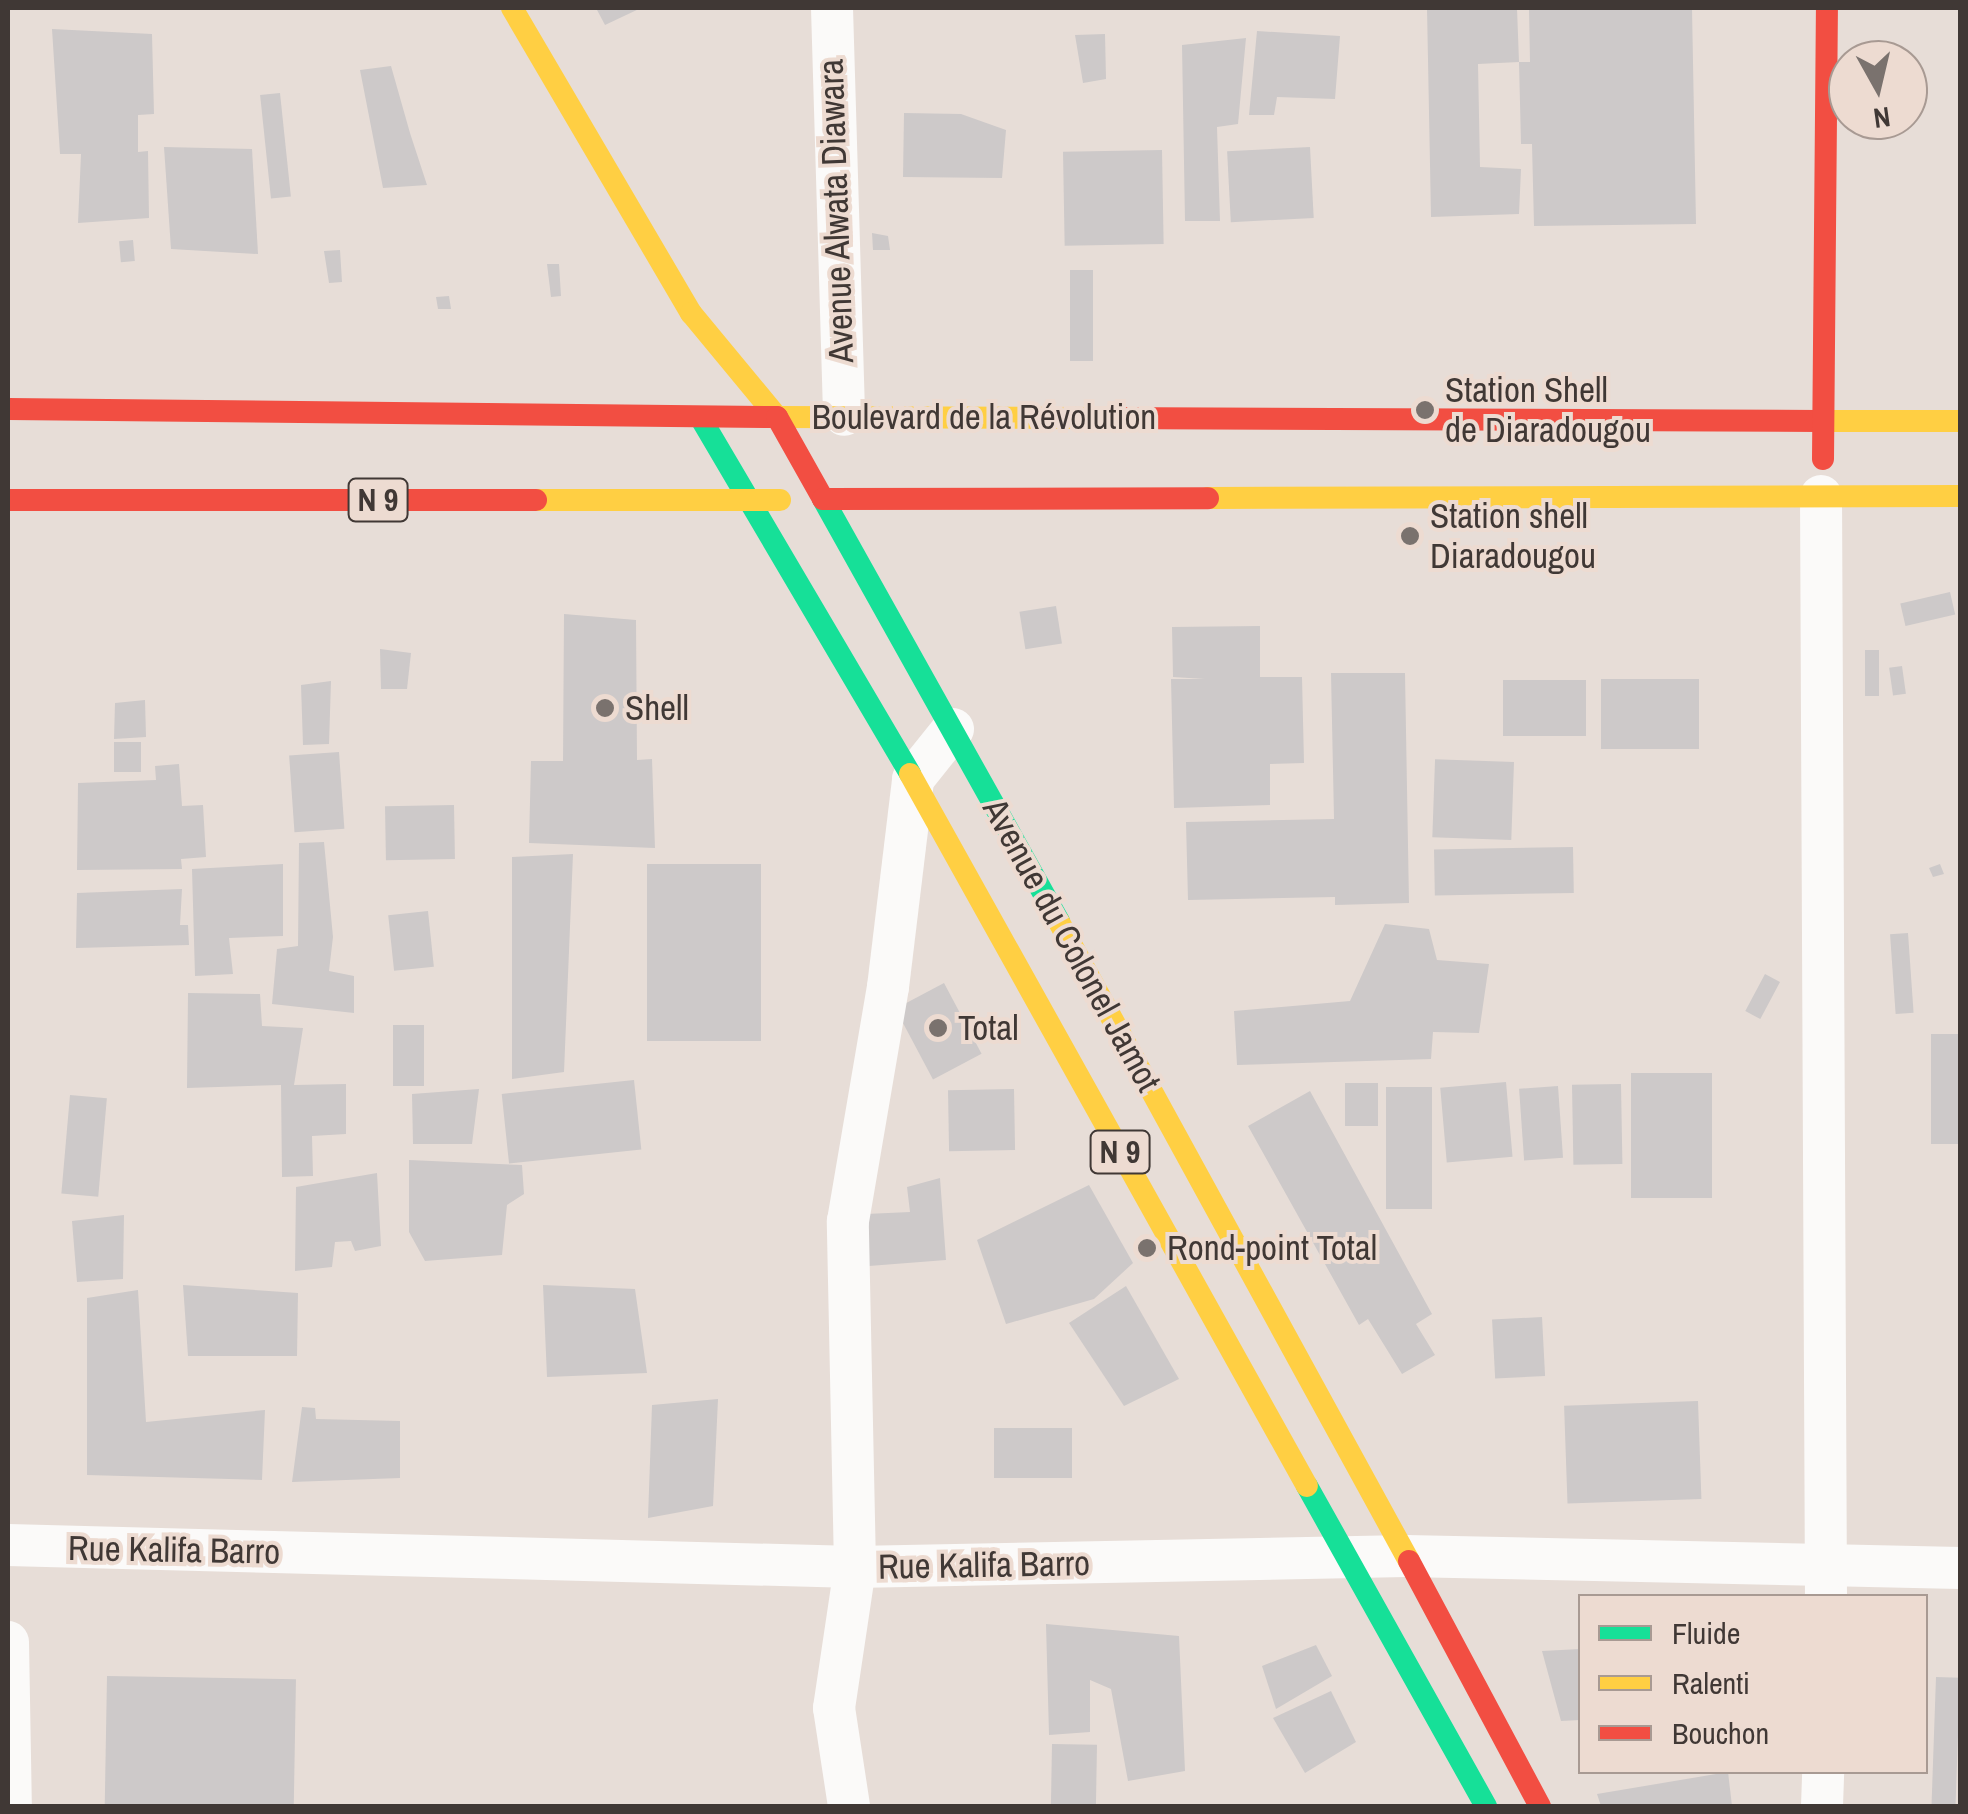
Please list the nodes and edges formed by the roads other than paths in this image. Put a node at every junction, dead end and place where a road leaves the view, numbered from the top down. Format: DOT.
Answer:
graph roads {
  1 [pos="512,8"];
  2 [pos="832,8"];
  3 [pos="1828,8"];
  4 [pos="691,313"];
  5 [pos="8,408"];
  6 [pos="844,415"];
  7 [pos="700,417"];
  8 [pos="777,417"];
  9 [pos="1960,421"];
  10 [pos="1825,422"];
  11 [pos="1821,496"];
  12 [pos="1960,496"];
  13 [pos="822,499"];
  14 [pos="8,500"];
  15 [pos="749,500"];
  16 [pos="952,729"];
  17 [pos="913,778"];
  18 [pos="8,1546"];
  19 [pos="1406,1556"];
  20 [pos="1351,1558"];
  21 [pos="855,1567"];
  22 [pos="1960,1568"];
  23 [pos="1827,1582"];
  24 [pos="8,1642"];
  25 [pos="1823,1774"];
  26 [pos="11,1806"];
  27 [pos="849,1806"];
  28 [pos="1486,1806"];
  29 [pos="1540,1806"];
  30 [pos="1822,1806"];
  1 -- 4 [label="main road, Avenue du Colonel Jamot"];
  2 -- 6 [label="street, Avenue Alwata Diawara"];
  3 -- 10 [label="main road"];
  4 -- 7 [label="main road, Avenue du Colonel Jamot"];
  4 -- 8 [label="main road, Avenue du Colonel Jamot"];
  5 -- 7 [label="main road, Boulevard de la Révolution"];
  6 -- 8 [label="main road, Boulevard de la Révolution"];
  6 -- 10 [label="main road, Boulevard de la Révolution"];
  7 -- 8 [label="main road, Boulevard de la Révolution"];
  7 -- 15 [label="main road, Avenue du Colonel Jamot"];
  8 -- 13 [label="main road, Avenue du Colonel Jamot / N 9"];
  9 -- 10 [label="main road, Boulevard de la Révolution"];
  10 -- 11 [label="main road"];
  11 -- 12 [label="main road"];
  11 -- 13 [label="main road"];
  11 -- 23 [label="street"];
  13 -- 15 [label="main road"];
  13 -- 16 [label="main road, Avenue du Colonel Jamot / N 9"];
  14 -- 15 [label="main road, N 9"];
  15 -- 17 [label="main road, Avenue du Colonel Jamot / N 9"];
  16 -- 17 [label="street"];
  16 -- 19 [label="main road, Avenue du Colonel Jamot / N 9"];
  17 -- 20 [label="main road, Avenue du Colonel Jamot / N 9"];
  17 -- 21 [label="street"];
  18 -- 21 [label="street, Rue Kalifa Barro"];
  19 -- 20 [label="street, Rue Kalifa Barro"];
  19 -- 23 [label="street, Rue Kalifa Barro"];
  19 -- 29 [label="main road, Avenue du Colonel Jamot / N 9"];
  20 -- 21 [label="street, Rue Kalifa Barro"];
  20 -- 28 [label="main road, Avenue du Colonel Jamot / N 9"];
  21 -- 27 [label="street"];
  22 -- 23 [label="street, Rue Kalifa Barro"];
  24 -- 26 [label="street"];
  25 -- 30 [label="street"];
}
